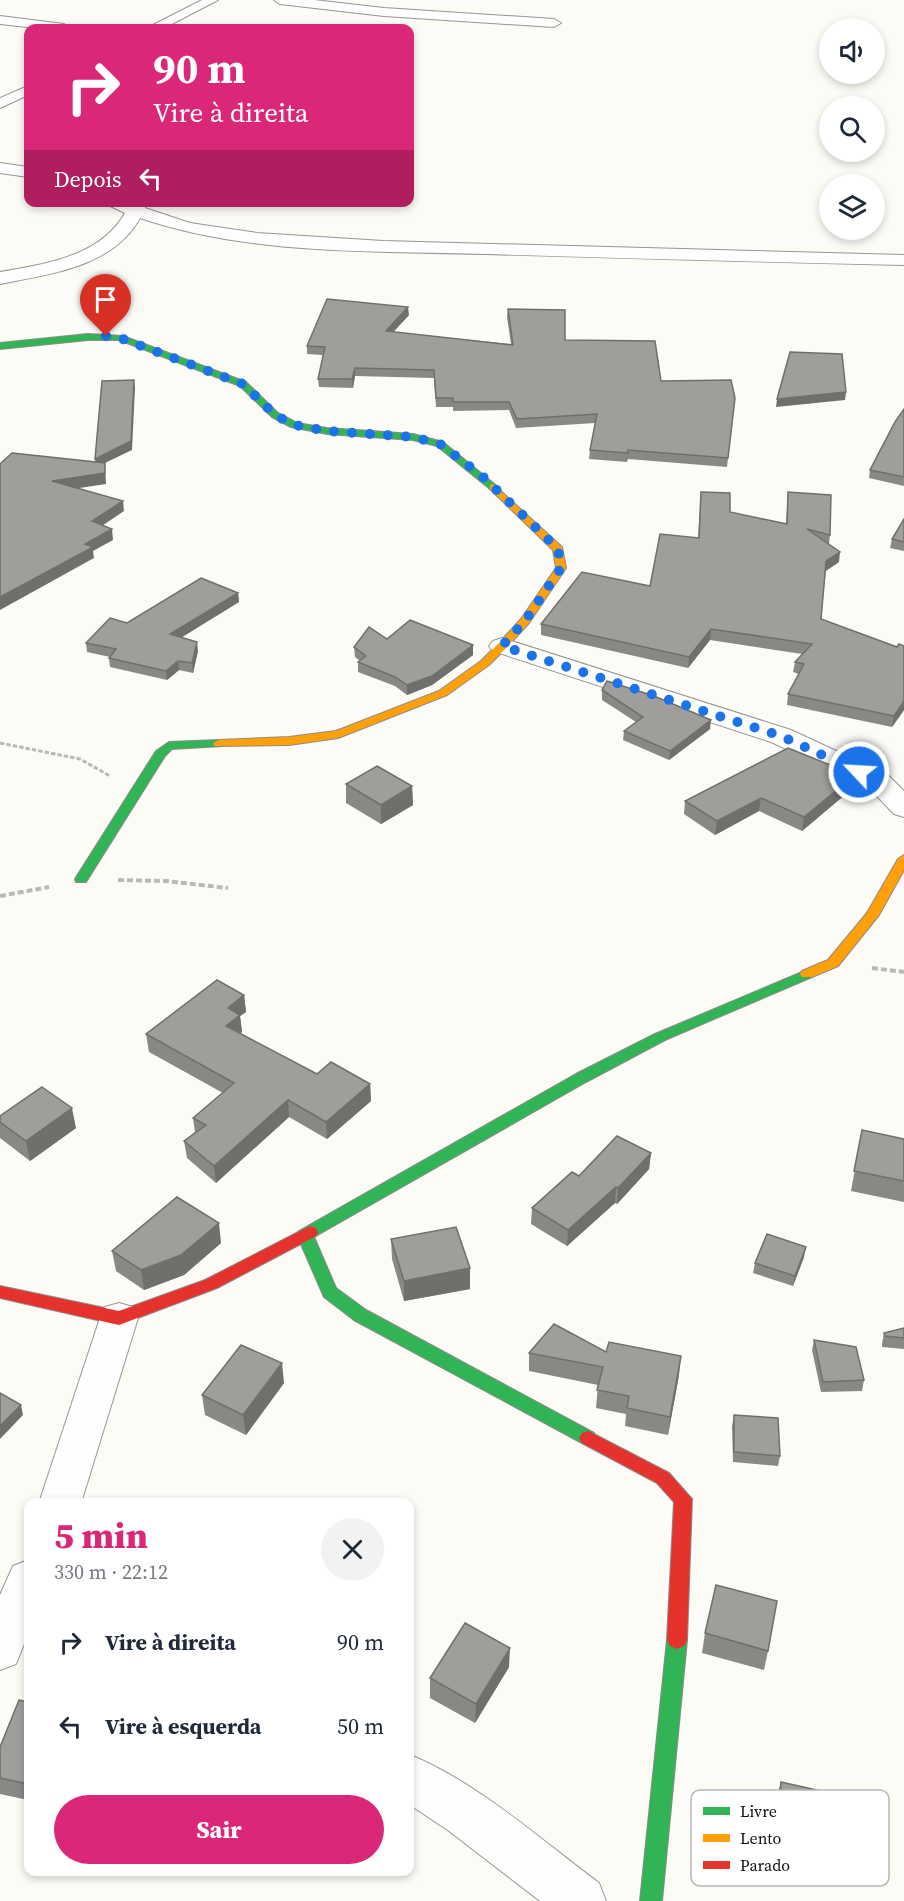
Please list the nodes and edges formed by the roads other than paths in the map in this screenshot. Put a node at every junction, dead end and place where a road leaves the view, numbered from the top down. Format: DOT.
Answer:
graph roads {
  1 [pos="212,0"];
  2 [pos="280,0"];
  3 [pos="0,20"];
  4 [pos="554,22"];
  5 [pos="32,24"];
  6 [pos="162,24"];
  7 [pos="9,85"];
  8 [pos="24,87"];
  9 [pos="24,90"];
  10 [pos="0,104"];
  11 [pos="0,168"];
  12 [pos="24,171"];
  13 [pos="138,207"];
  14 [pos="904,260"];
  15 [pos="0,270"];
  16 [pos="29,272"];
  17 [pos="0,278"];
  18 [pos="0,346"];
  19 [pos="502,646"];
  20 [pos="904,808"];
  21 [pos="904,859"];
  22 [pos="81,879"];
  23 [pos="305,1235"];
  24 [pos="0,1292"];
  25 [pos="118,1318"];
  26 [pos="62,1498"];
  27 [pos="24,1590"];
  28 [pos="0,1649"];
  29 [pos="414,1781"];
  30 [pos="581,1901"];
  31 [pos="651,1901"];
  1 -- 6 [label="street"];
  2 -- 4 [label="street"];
  3 -- 5 [label="street"];
  7 -- 8 [label="street"];
  9 -- 10 [label="street"];
  11 -- 12 [label="street"];
  13 -- 14 [label="street"];
  13 -- 16 [label="street"];
  15 -- 16 [label="street"];
  16 -- 17 [label="street"];
  18 -- 19 [label="street"];
  19 -- 20 [label="street"];
  19 -- 22 [label="street"];
  21 -- 23 [label="street"];
  23 -- 25 [label="street"];
  23 -- 31 [label="street"];
  24 -- 25 [label="street"];
  25 -- 26 [label="street"];
  27 -- 28 [label="street"];
  29 -- 30 [label="street"];
}
